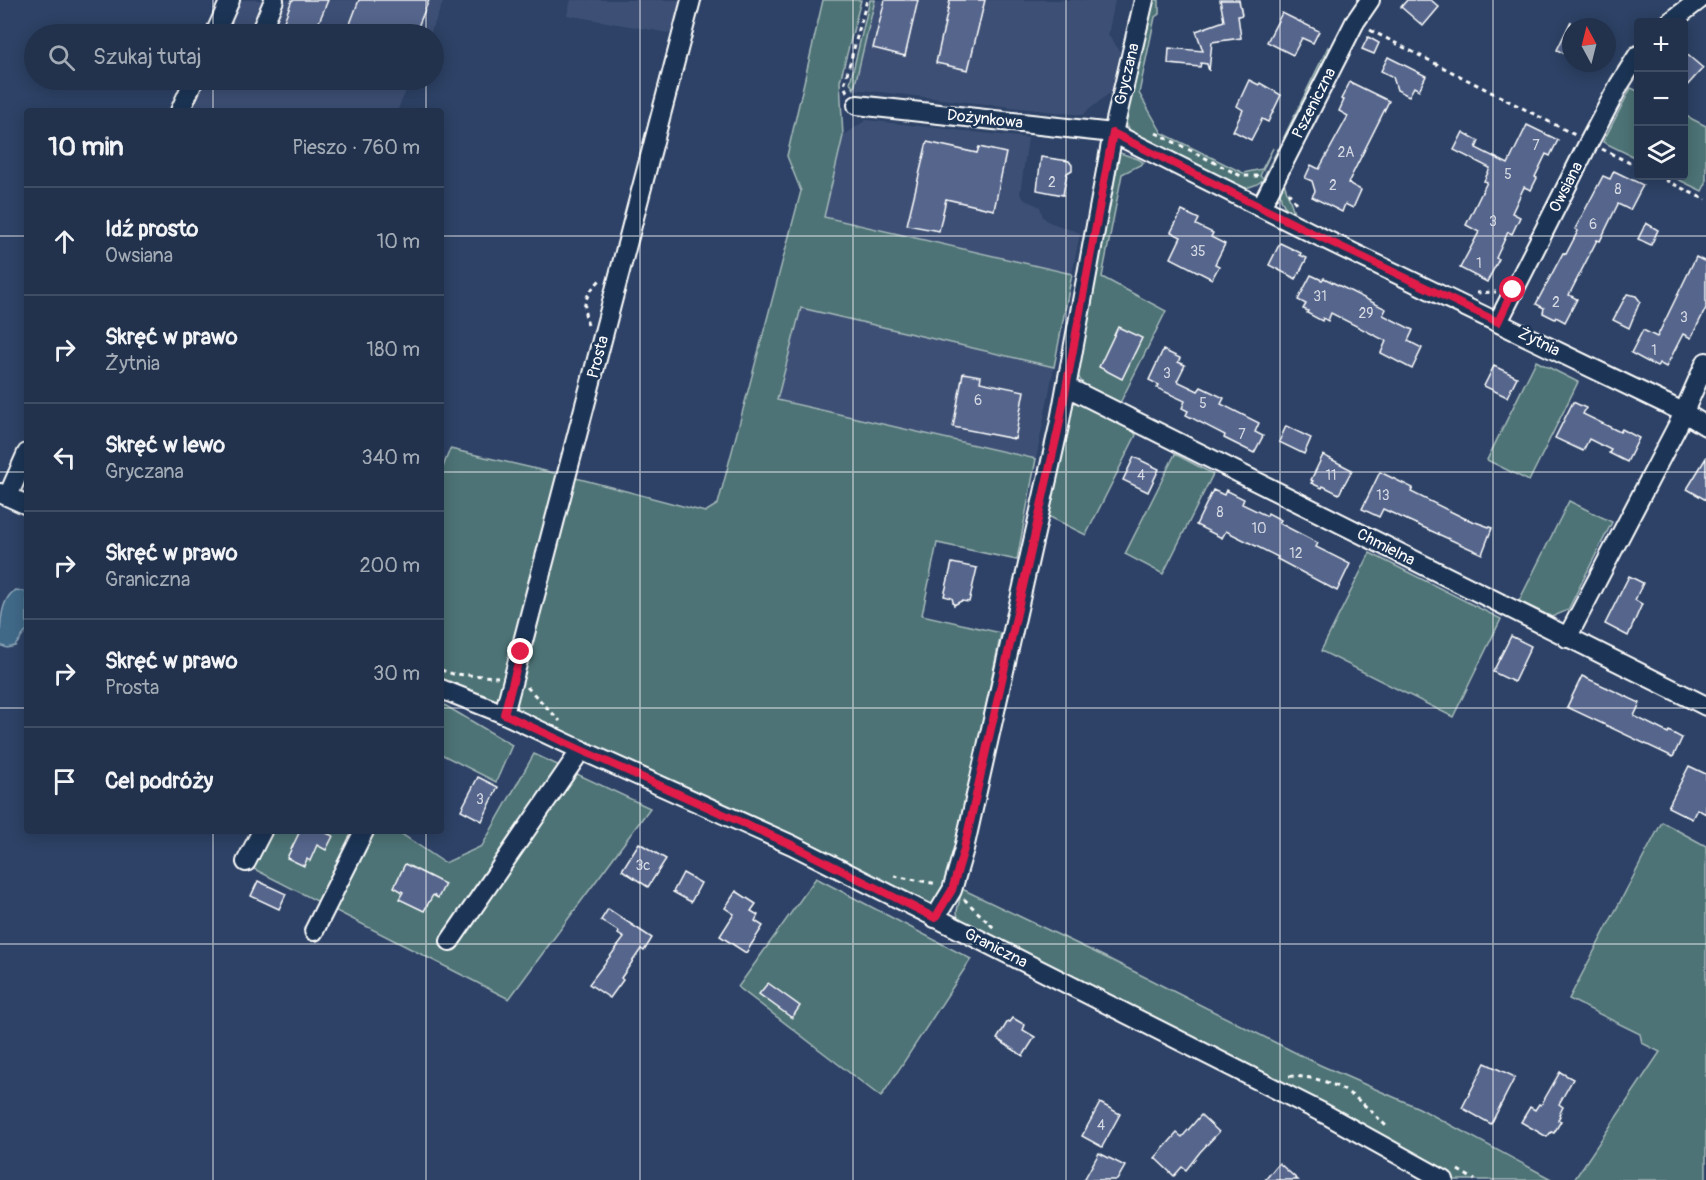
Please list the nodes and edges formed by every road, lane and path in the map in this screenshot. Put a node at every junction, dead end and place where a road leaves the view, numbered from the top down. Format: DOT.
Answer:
graph roads {
  1 [pos="230,0"];
  2 [pos="274,0"];
  3 [pos="691,0"];
  4 [pos="867,0"];
  5 [pos="1144,0"];
  6 [pos="1370,0"];
  7 [pos="1699,0"];
  8 [pos="1675,18"];
  9 [pos="1355,22"];
  10 [pos="219,24"];
  11 [pos="264,24"];
  12 [pos="1634,61"];
  13 [pos="189,90"];
  14 [pos="857,105"];
  15 [pos="181,108"];
  16 [pos="1113,133"];
  17 [pos="1155,133"];
  18 [pos="1589,142"];
  19 [pos="1634,164"];
  20 [pos="1262,176"];
  21 [pos="1665,180"];
  22 [pos="1286,188"];
  23 [pos="1706,200"];
  24 [pos="1261,207"];
  25 [pos="1307,210"];
  26 [pos="1467,289"];
  27 [pos="1509,298"];
  28 [pos="1498,322"];
  29 [pos="1706,362"];
  30 [pos="1067,387"];
  31 [pos="1683,412"];
  32 [pos="1706,426"];
  33 [pos="24,458"];
  34 [pos="4,495"];
  35 [pos="24,504"];
  36 [pos="1568,638"];
  37 [pos="444,690"];
  38 [pos="1706,706"];
  39 [pos="504,714"];
  40 [pos="581,750"];
  41 [pos="260,834"];
  42 [pos="362,834"];
  43 [pos="246,862"];
  44 [pos="935,918"];
  45 [pos="314,931"];
  46 [pos="450,941"];
  47 [pos="1444,1180"];
  1 -- 10 [label="street"];
  2 -- 11 [label="street"];
  3 -- 39 [label="street, Prosta"];
  4 -- 14 [label="path"];
  5 -- 16 [label="street, Gryczana"];
  6 -- 9 [label="street, Pszeniczna"];
  7 -- 8 [label="street"];
  9 -- 18 [label="path"];
  9 -- 24 [label="street, Pszeniczna"];
  12 -- 18 [label="street, Owsiana"];
  13 -- 15 [label="street"];
  14 -- 16 [label="street, Dożynkowa"];
  16 -- 24 [label="street, Żytnia"];
  16 -- 30 [label="street, Gryczana"];
  17 -- 20 [label="path"];
  18 -- 19 [label="path"];
  18 -- 27 [label="street, Owsiana"];
  21 -- 23 [label="path"];
  22 -- 25 [label="path"];
  24 -- 28 [label="street, Żytnia"];
  26 -- 27 [label="path"];
  27 -- 28 [label="street, Owsiana"];
  28 -- 31 [label="street, Żytnia"];
  29 -- 31 [label="street"];
  30 -- 36 [label="street, Chmielna"];
  30 -- 44 [label="street, Gryczana"];
  31 -- 32 [label="street, Żytnia"];
  31 -- 36 [label="street"];
  33 -- 34 [label="street"];
  34 -- 35 [label="street"];
  36 -- 38 [label="street, Chmielna"];
  37 -- 39 [label="street, Graniczna"];
  39 -- 40 [label="street, Graniczna"];
  40 -- 44 [label="street, Graniczna"];
  40 -- 46 [label="street"];
  41 -- 43 [label="street"];
  42 -- 45 [label="street"];
  44 -- 47 [label="street, Graniczna"];
}
